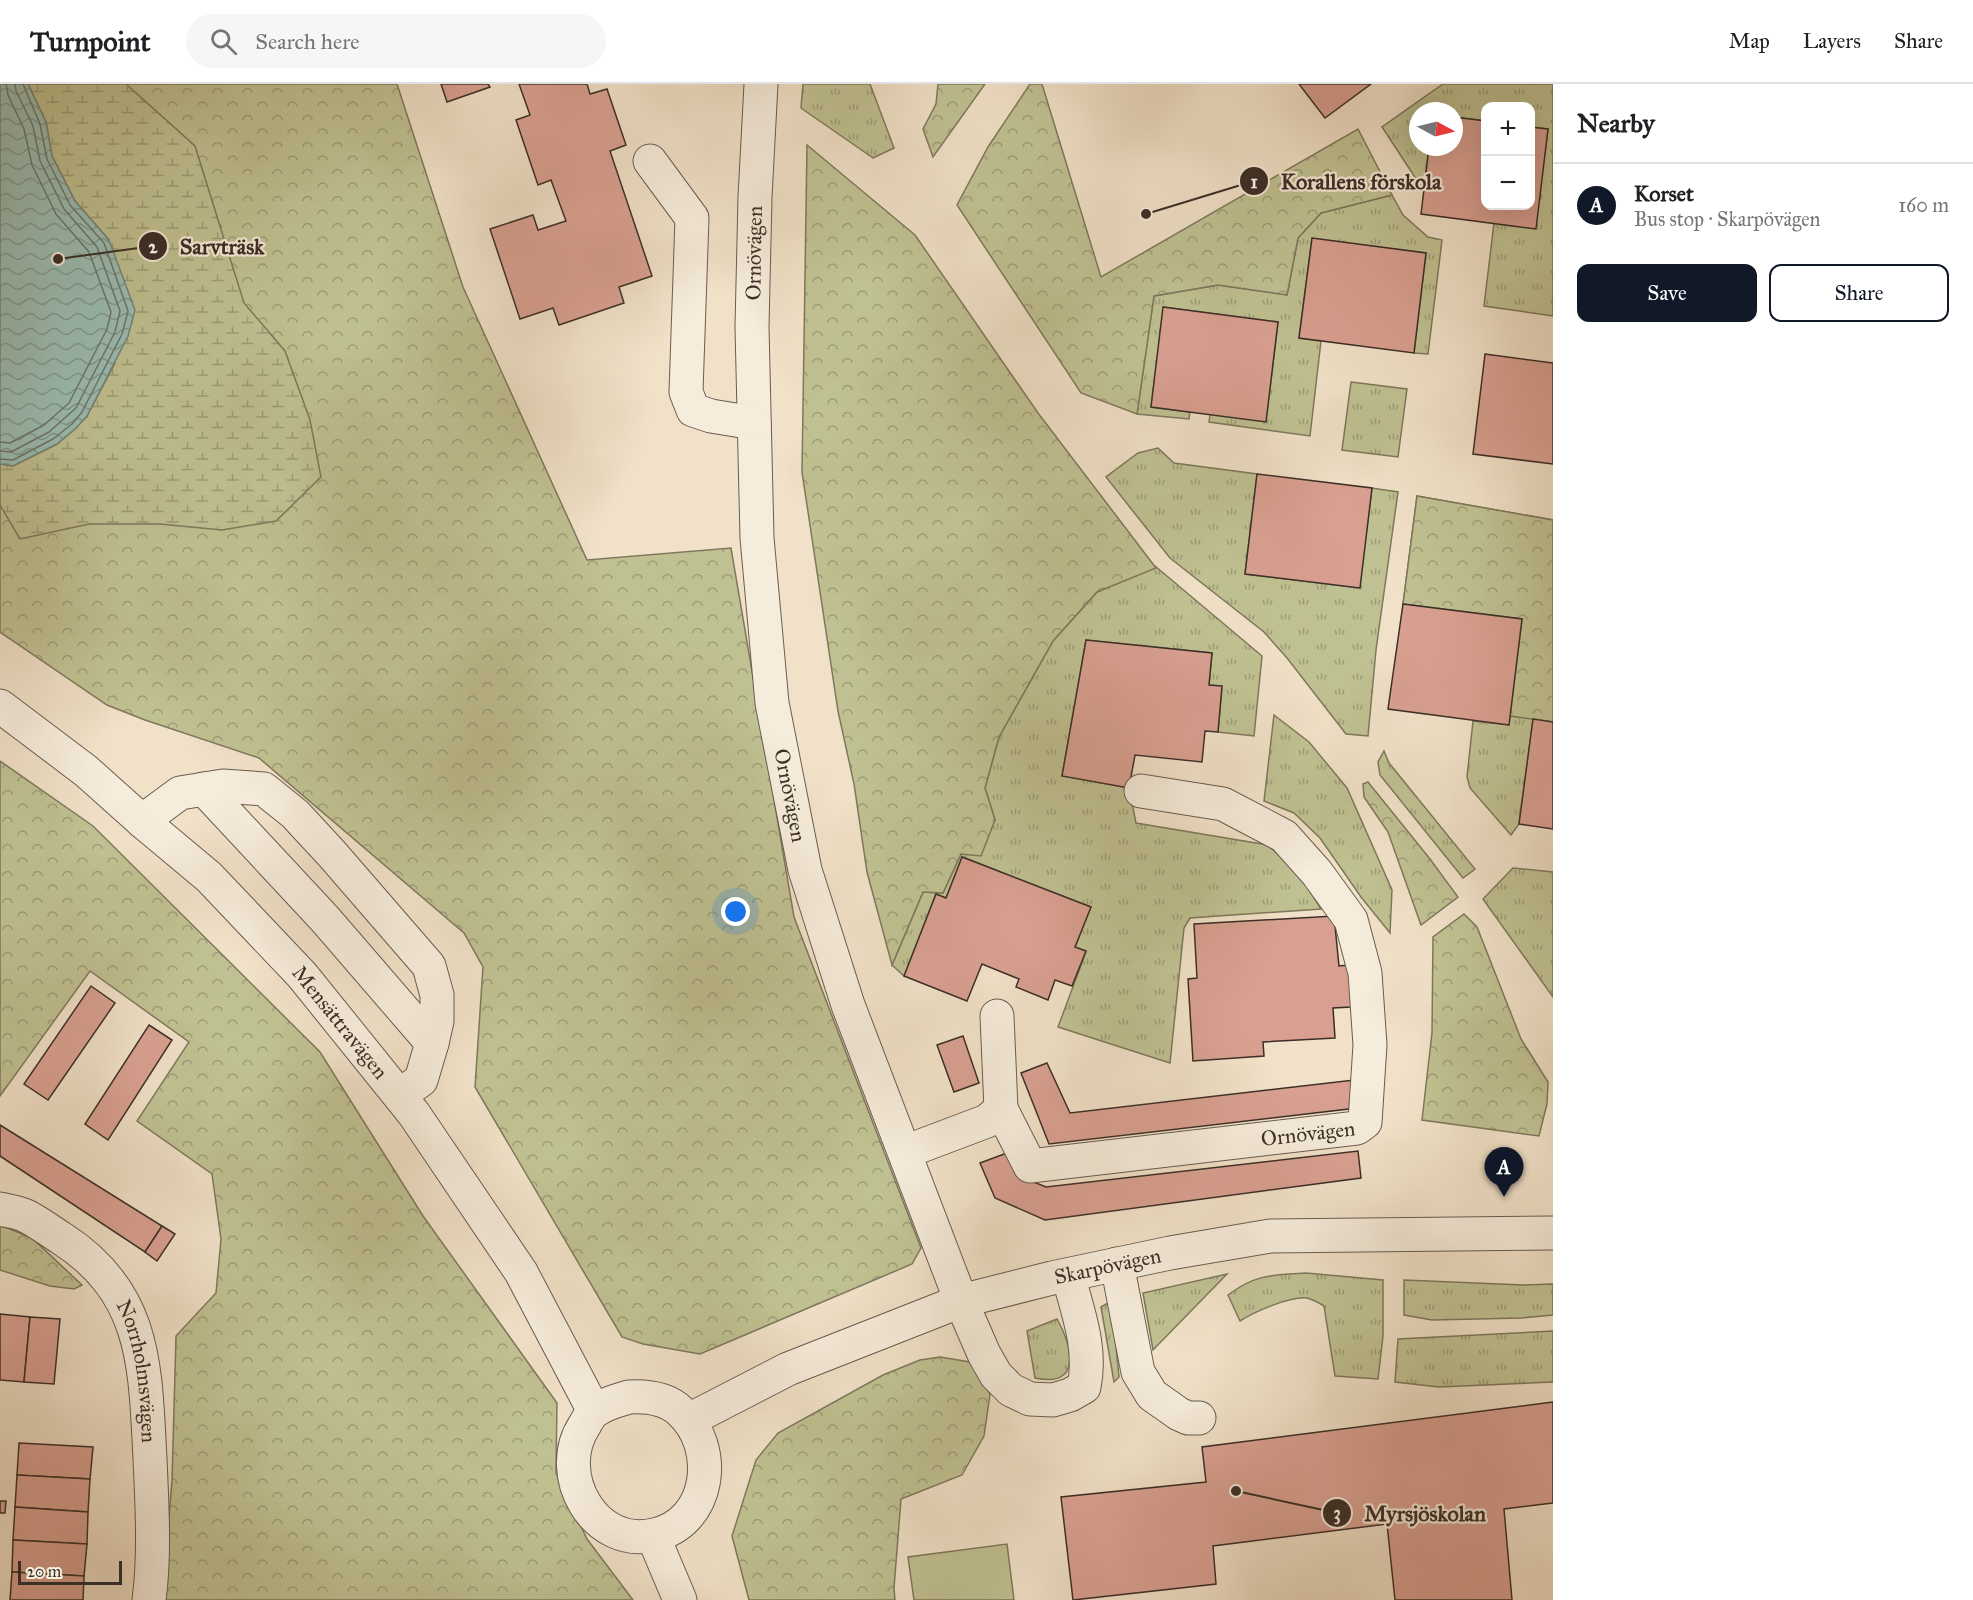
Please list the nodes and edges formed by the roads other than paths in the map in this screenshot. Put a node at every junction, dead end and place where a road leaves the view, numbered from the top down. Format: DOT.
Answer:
graph roads {
  1 [pos="761,84"];
  2 [pos="650,161"];
  3 [pos="754,423"];
  4 [pos="0,706"];
  5 [pos="204,789"];
  6 [pos="1141,791"];
  7 [pos="142,821"];
  8 [pos="997,1016"];
  9 [pos="432,1043"];
  10 [pos="400,1095"];
  11 [pos="1001,1109"];
  12 [pos="905,1152"];
  13 [pos="0,1209"];
  14 [pos="1553,1233"];
  15 [pos="1117,1264"];
  16 [pos="1068,1275"];
  17 [pos="961,1301"];
  18 [pos="594,1411"];
  19 [pos="1199,1418"];
  20 [pos="688,1420"];
  21 [pos="653,1536"];
  22 [pos="149,1600"];
  23 [pos="680,1600"];
  1 -- 3 [label="street, Ornövägen"];
  2 -- 3 [label="street"];
  3 -- 12 [label="street, Ornövägen"];
  4 -- 7 [label="street, Mensättravägen"];
  5 -- 7 [label="street"];
  5 -- 9 [label="street"];
  5 -- 9 [label="street"];
  6 -- 11 [label="street, Ornövägen"];
  7 -- 10 [label="street, Mensättravägen"];
  8 -- 11 [label="street"];
  9 -- 10 [label="street"];
  10 -- 18 [label="street, Mensättravägen"];
  11 -- 12 [label="street"];
  12 -- 17 [label="street, Ornövägen"];
  13 -- 22 [label="street, Norrholmsvägen"];
  14 -- 15 [label="street, Skarpövägen"];
  15 -- 16 [label="street, Skarpövägen"];
  15 -- 19 [label="street"];
  16 -- 17 [label="street, Skarpövägen"];
  16 -- 17 [label="street, Ornövägen"];
  17 -- 20 [label="street, Skarpövägen"];
  18 -- 20 [label="street"];
  18 -- 21 [label="street"];
  20 -- 21 [label="street"];
  21 -- 23 [label="street"];
}
